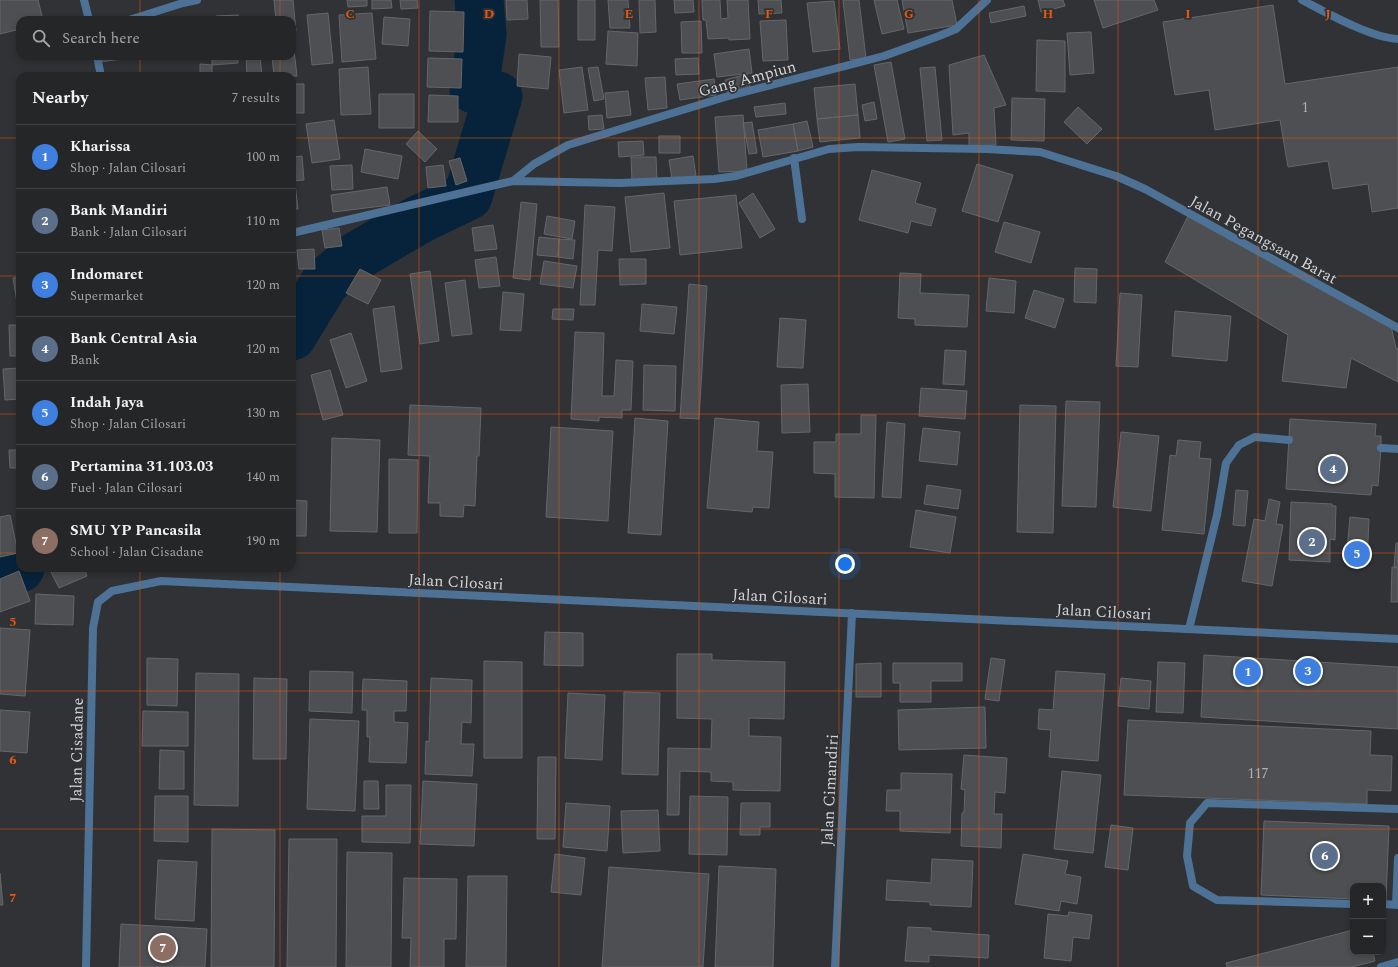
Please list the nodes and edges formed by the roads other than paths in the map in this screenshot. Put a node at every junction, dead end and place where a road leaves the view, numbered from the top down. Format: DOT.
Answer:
graph roads {
  1 [pos="84,0"];
  2 [pos="197,0"];
  3 [pos="987,0"];
  4 [pos="1302,0"];
  5 [pos="88,16"];
  6 [pos="142,16"];
  7 [pos="1398,39"];
  8 [pos="98,60"];
  9 [pos="100,72"];
  10 [pos="794,158"];
  11 [pos="1116,176"];
  12 [pos="513,181"];
  13 [pos="802,219"];
  14 [pos="296,232"];
  15 [pos="1398,328"];
  16 [pos="1289,440"];
  17 [pos="1381,448"];
  18 [pos="1398,449"];
  19 [pos="161,581"];
  20 [pos="852,613"];
  21 [pos="1189,629"];
  22 [pos="1398,639"];
  23 [pos="1398,809"];
  24 [pos="1398,858"];
  25 [pos="1350,904"];
  26 [pos="1386,904"];
  27 [pos="1397,905"];
  28 [pos="1398,962"];
  29 [pos="86,967"];
  30 [pos="835,967"];
  31 [pos="1381,967"];
  1 -- 5 [label="street"];
  2 -- 6 [label="street"];
  3 -- 12 [label="street, Gang Ampiun"];
  4 -- 7 [label="street"];
  8 -- 9 [label="street"];
  10 -- 11 [label="street, Gang Ampiun"];
  10 -- 12 [label="street, Gang Ampiun"];
  10 -- 13 [label="street"];
  11 -- 15 [label="street, Jalan Pegangsaan Barat"];
  12 -- 14 [label="street, Gang Ampiun"];
  16 -- 21 [label="street"];
  17 -- 18 [label="street"];
  19 -- 20 [label="street, Jalan Cilosari"];
  19 -- 29 [label="street, Jalan Cisadane"];
  20 -- 21 [label="street, Jalan Cilosari"];
  20 -- 30 [label="street, Jalan Cimandiri"];
  21 -- 22 [label="street, Jalan Cilosari"];
  23 -- 25 [label="street"];
  24 -- 27 [label="street"];
  26 -- 27 [label="street"];
  28 -- 31 [label="street"];
}
